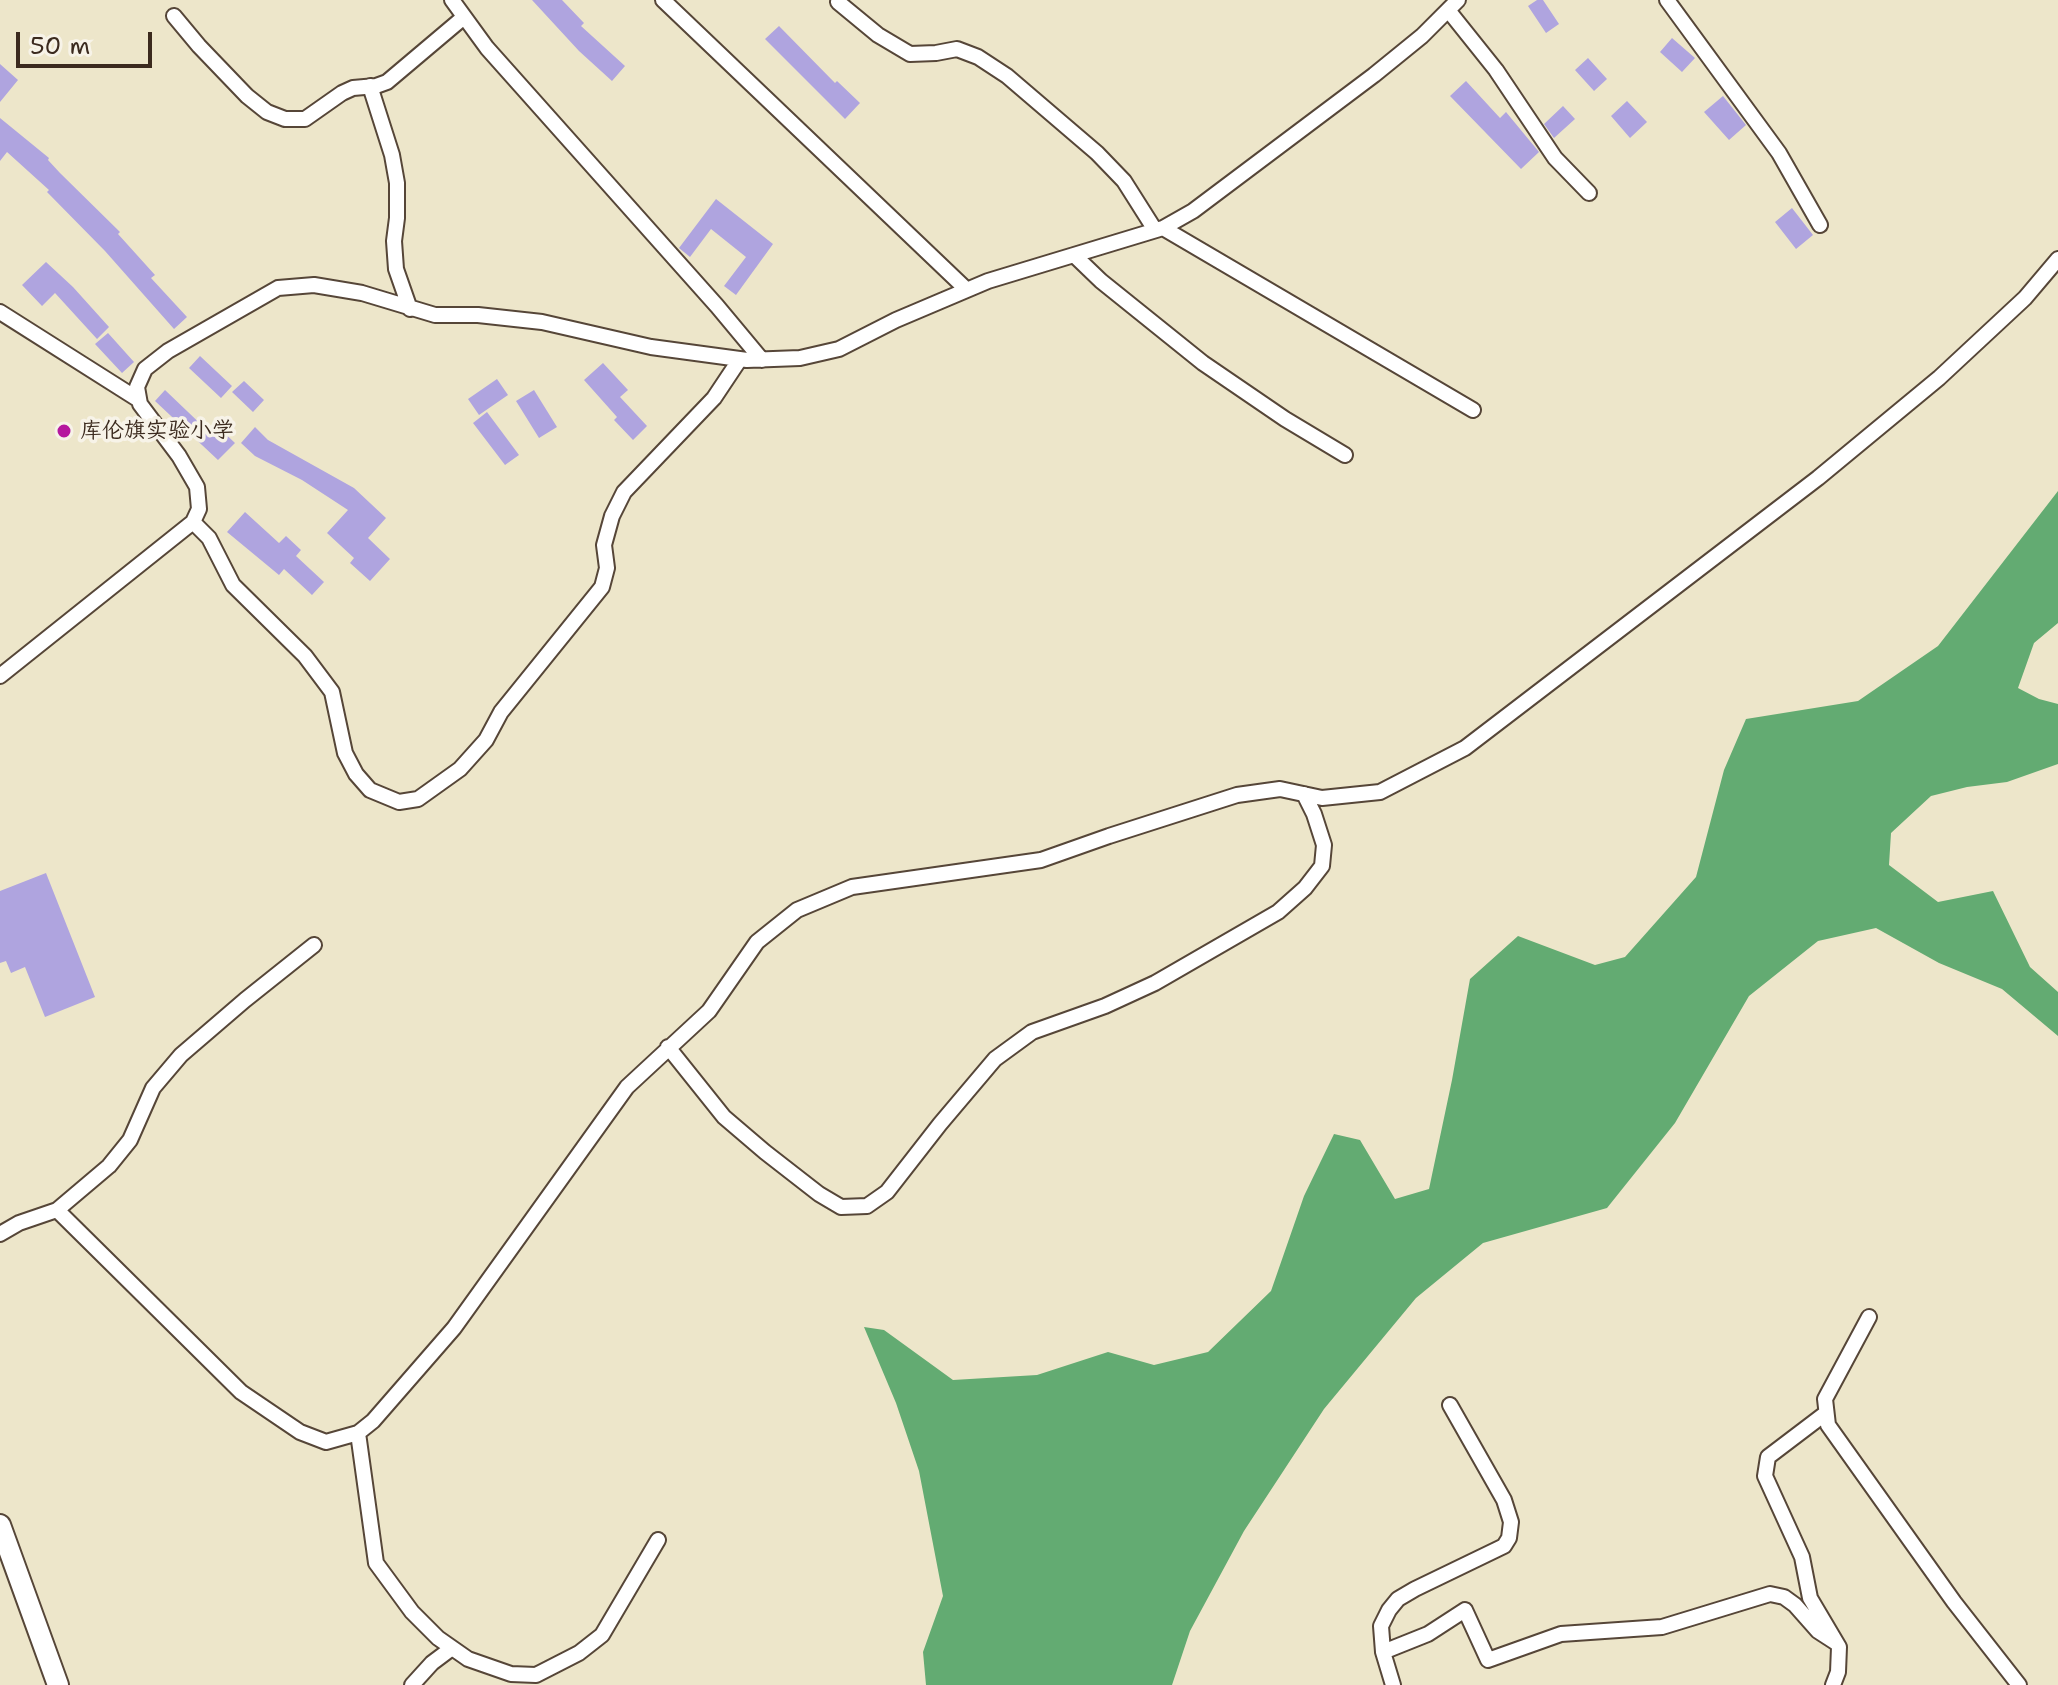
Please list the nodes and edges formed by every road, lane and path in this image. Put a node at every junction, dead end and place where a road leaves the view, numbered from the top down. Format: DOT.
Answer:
graph roads {
  1 [pos="452,0"];
  2 [pos="663,0"];
  3 [pos="1667,0"];
  4 [pos="838,2"];
  5 [pos="1453,5"];
  6 [pos="174,16"];
  7 [pos="464,17"];
  8 [pos="370,86"];
  9 [pos="1589,193"];
  10 [pos="1820,225"];
  11 [pos="1159,229"];
  12 [pos="1074,255"];
  13 [pos="2058,259"];
  14 [pos="967,290"];
  15 [pos="410,309"];
  16 [pos="0,312"];
  17 [pos="740,359"];
  18 [pos="762,360"];
  19 [pos="139,400"];
  20 [pos="1473,410"];
  21 [pos="1345,455"];
  22 [pos="193,522"];
  23 [pos="0,676"];
  24 [pos="1304,794"];
  25 [pos="314,945"];
  26 [pos="668,1047"];
  27 [pos="57,1210"];
  28 [pos="0,1234"];
  29 [pos="1869,1317"];
  30 [pos="1450,1405"];
  31 [pos="1826,1413"];
  32 [pos="358,1433"];
  33 [pos="0,1525"];
  34 [pos="658,1540"];
  35 [pos="1835,1642"];
  36 [pos="452,1648"];
  37 [pos="1383,1652"];
  38 [pos="58,1685"];
  39 [pos="412,1685"];
  40 [pos="1393,1685"];
  41 [pos="1833,1685"];
  42 [pos="2019,1685"];
  1 -- 7 [label="street"];
  2 -- 14 [label="street"];
  3 -- 10 [label="street"];
  4 -- 11 [label="street"];
  5 -- 9 [label="street"];
  5 -- 11 [label="street"];
  6 -- 8 [label="street"];
  7 -- 8 [label="street"];
  7 -- 18 [label="street"];
  8 -- 15 [label="street"];
  11 -- 12 [label="street"];
  11 -- 20 [label="street"];
  12 -- 14 [label="street"];
  12 -- 21 [label="street"];
  13 -- 24 [label="street"];
  14 -- 18 [label="street"];
  15 -- 17 [label="street"];
  15 -- 19 [label="street"];
  16 -- 19 [label="street"];
  17 -- 18 [label="street"];
  17 -- 22 [label="street"];
  19 -- 22 [label="street"];
  22 -- 23 [label="street"];
  24 -- 26 [label="street"];
  24 -- 26 [label="street"];
  25 -- 27 [label="street"];
  26 -- 32 [label="street"];
  27 -- 28 [label="street"];
  27 -- 32 [label="street"];
  29 -- 31 [label="street"];
  30 -- 37 [label="street"];
  31 -- 35 [label="street"];
  31 -- 42 [label="street"];
  32 -- 36 [label="street"];
  33 -- 38 [label="main road"];
  34 -- 36 [label="street"];
  35 -- 37 [label="street"];
  35 -- 41 [label="street"];
  36 -- 39 [label="street"];
  37 -- 40 [label="street"];
}
